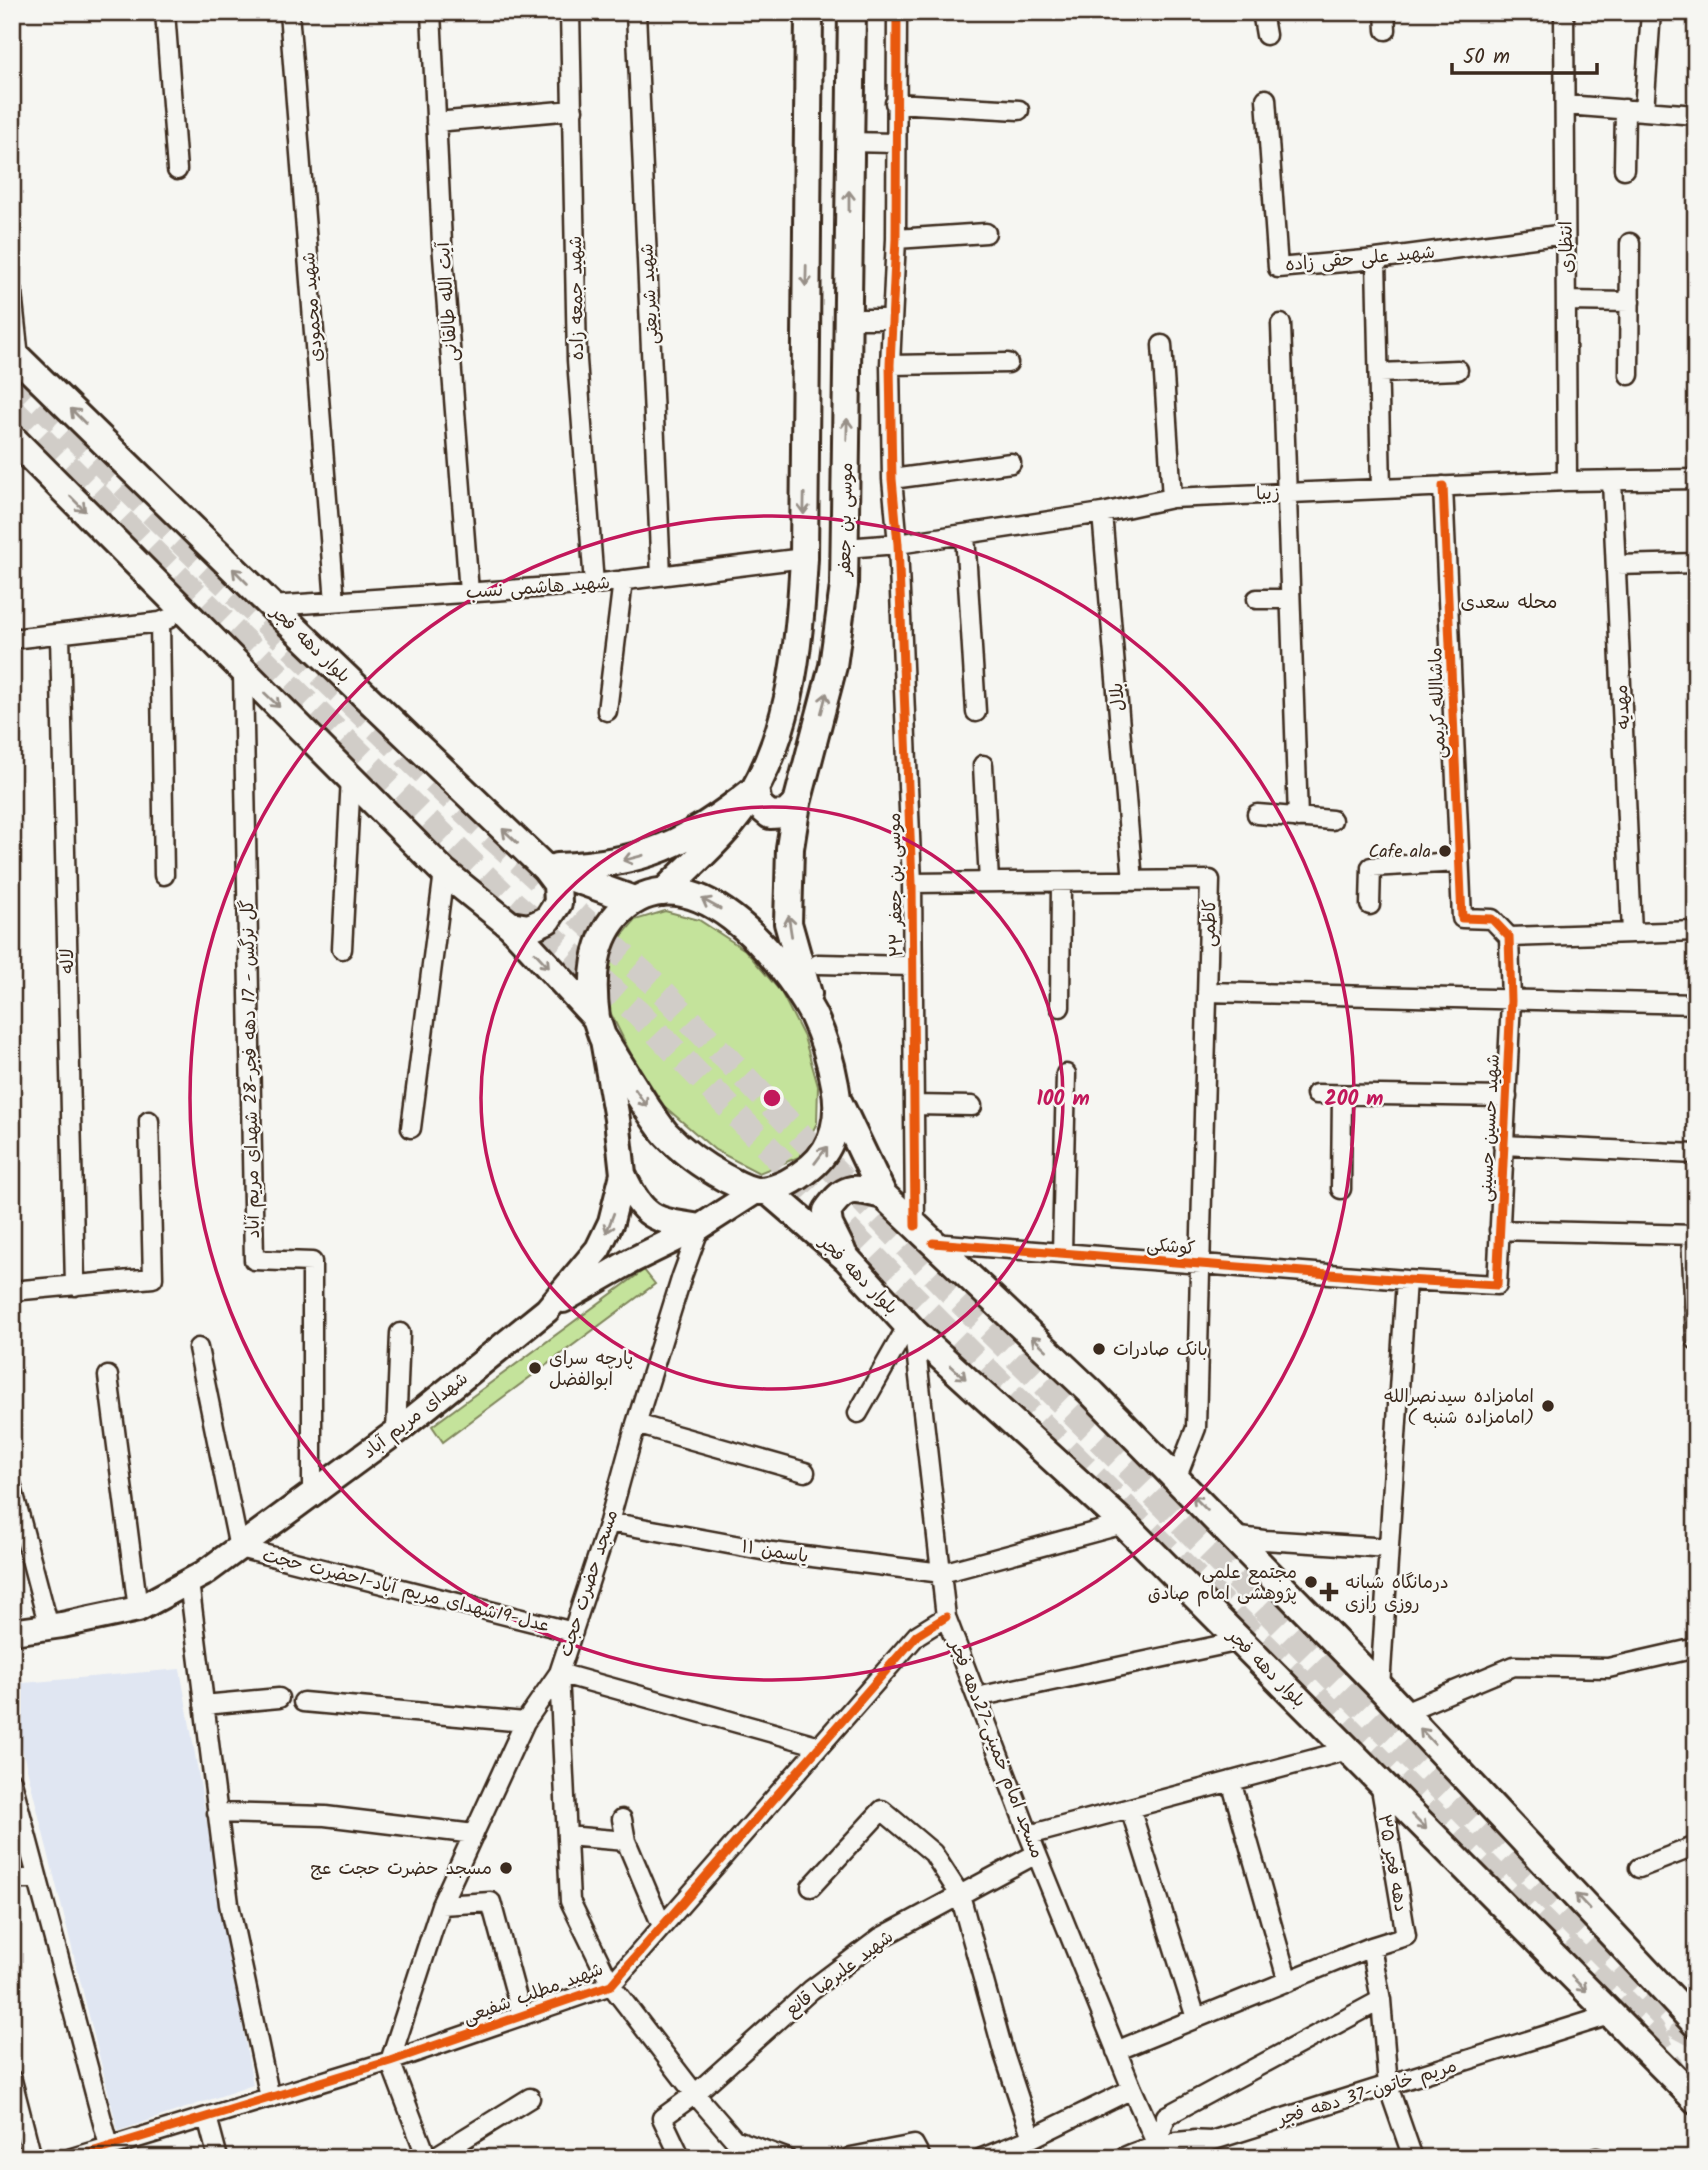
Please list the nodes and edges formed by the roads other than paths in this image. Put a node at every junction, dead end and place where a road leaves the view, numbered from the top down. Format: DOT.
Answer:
graph roads {
  1 [pos="165,12"];
  2 [pos="289,12"];
  3 [pos="431,12"];
  4 [pos="570,12"];
  5 [pos="636,12"];
  6 [pos="809,12"];
  7 [pos="852,12"];
  8 [pos="897,12"];
  9 [pos="1262,12"];
  10 [pos="1564,12"];
  11 [pos="1651,12"];
  12 [pos="1266,35"];
  13 [pos="808,63"];
  14 [pos="849,66"];
  15 [pos="1266,99"];
  16 [pos="895,103"];
  17 [pos="1566,105"];
  18 [pos="1625,109"];
  19 [pos="573,110"];
  20 [pos="1019,110"];
  21 [pos="1644,111"];
  22 [pos="1696,115"];
  23 [pos="436,121"];
  24 [pos="807,135"];
  25 [pos="849,142"];
  26 [pos="895,143"];
  27 [pos="1624,169"];
  28 [pos="177,170"];
  29 [pos="986,233"];
  30 [pos="1565,234"];
  31 [pos="896,239"];
  32 [pos="1630,243"];
  33 [pos="1376,259"];
  34 [pos="12,292"];
  35 [pos="1567,301"];
  36 [pos="1630,302"];
  37 [pos="849,319"];
  38 [pos="892,319"];
  39 [pos="1280,324"];
  40 [pos="1162,345"];
  41 [pos="15,355"];
  42 [pos="1008,363"];
  43 [pos="890,365"];
  44 [pos="1458,370"];
  45 [pos="1379,373"];
  46 [pos="1629,375"];
  47 [pos="12,438"];
  48 [pos="1011,463"];
  49 [pos="892,479"];
  50 [pos="1696,479"];
  51 [pos="1567,481"];
  52 [pos="1612,481"];
  53 [pos="1443,486"];
  54 [pos="1381,489"];
  55 [pos="1285,492"];
  56 [pos="1172,498"];
  57 [pos="1102,513"];
  58 [pos="965,534"];
  59 [pos="898,544"];
  60 [pos="845,548"];
  61 [pos="804,558"];
  62 [pos="1696,563"];
  63 [pos="1616,565"];
  64 [pos="661,575"];
  65 [pos="623,580"];
  66 [pos="594,584"];
  67 [pos="469,592"];
  68 [pos="1289,598"];
  69 [pos="1257,599"];
  70 [pos="335,601"];
  71 [pos="271,606"];
  72 [pos="185,612"];
  73 [pos="160,622"];
  74 [pos="60,635"];
  75 [pos="12,639"];
  76 [pos="243,673"];
  77 [pos="607,711"];
  78 [pos="976,712"];
  79 [pos="983,765"];
  80 [pos="351,777"];
  81 [pos="755,789"];
  82 [pos="797,803"];
  83 [pos="1257,814"];
  84 [pos="1298,818"];
  85 [pos="1332,820"];
  86 [pos="1459,863"];
  87 [pos="545,868"];
  88 [pos="444,872"];
  89 [pos="164,875"];
  90 [pos="1133,881"];
  91 [pos="989,882"];
  92 [pos="1061,882"];
  93 [pos="912,883"];
  94 [pos="664,892"];
  95 [pos="634,900"];
  96 [pos="1370,905"];
  97 [pos="510,925"];
  98 [pos="1696,931"];
  99 [pos="1632,933"];
  100 [pos="1509,937"];
  101 [pos="342,948"];
  102 [pos="818,964"];
  103 [pos="913,966"];
  104 [pos="1207,992"];
  105 [pos="1511,1001"];
  106 [pos="1696,1004"];
  107 [pos="1060,1007"];
  108 [pos="814,1016"];
  109 [pos="599,1027"];
  110 [pos="1066,1074"];
  111 [pos="1316,1094"];
  112 [pos="1342,1095"];
  113 [pos="1507,1097"];
  114 [pos="839,1103"];
  115 [pos="914,1105"];
  116 [pos="972,1106"];
  117 [pos="149,1121"];
  118 [pos="411,1128"];
  119 [pos="1503,1145"];
  120 [pos="1696,1154"];
  121 [pos="623,1174"];
  122 [pos="1341,1189"];
  123 [pos="762,1191"];
  124 [pos="883,1195"];
  125 [pos="700,1227"];
  126 [pos="1499,1230"];
  127 [pos="924,1234"];
  128 [pos="1694,1235"];
  129 [pos="1062,1253"];
  130 [pos="846,1258"];
  131 [pos="1200,1264"];
  132 [pos="1406,1280"];
  133 [pos="75,1286"];
  134 [pos="12,1291"];
  135 [pos="547,1310"];
  136 [pos="911,1329"];
  137 [pos="400,1333"];
  138 [pos="1696,1340"];
  139 [pos="198,1348"];
  140 [pos="108,1376"];
  141 [pos="858,1413"];
  142 [pos="636,1424"];
  143 [pos="396,1432"];
  144 [pos="805,1472"];
  145 [pos="1176,1479"];
  146 [pos="12,1488"];
  147 [pos="312,1494"];
  148 [pos="609,1522"];
  149 [pos="1124,1524"];
  150 [pos="1232,1536"];
  151 [pos="239,1548"];
  152 [pos="1390,1548"];
  153 [pos="942,1573"];
  154 [pos="189,1582"];
  155 [pos="138,1609"];
  156 [pos="946,1617"];
  157 [pos="49,1627"];
  158 [pos="12,1632"];
  159 [pos="573,1632"];
  160 [pos="1240,1641"];
  161 [pos="1696,1648"];
  162 [pos="559,1673"];
  163 [pos="1380,1687"];
  164 [pos="976,1697"];
  165 [pos="279,1698"];
  166 [pos="303,1702"];
  167 [pos="204,1705"];
  168 [pos="1404,1712"];
  169 [pos="525,1722"];
  170 [pos="820,1746"];
  171 [pos="1348,1750"];
  172 [pos="1231,1781"];
  173 [pos="12,1782"];
  174 [pos="1380,1782"];
  175 [pos="1130,1808"];
  176 [pos="217,1813"];
  177 [pos="622,1819"];
  178 [pos="474,1835"];
  179 [pos="1029,1835"];
  180 [pos="567,1836"];
  181 [pos="626,1841"];
  182 [pos="1696,1846"];
  183 [pos="1037,1854"];
  184 [pos="1639,1868"];
  185 [pos="12,1879"];
  186 [pos="36,1879"];
  187 [pos="811,1887"];
  188 [pos="960,1895"];
  189 [pos="441,1905"];
  190 [pos="662,1926"];
  191 [pos="1371,1947"];
  192 [pos="1288,1982"];
  193 [pos="611,1984"];
  194 [pos="1381,2000"];
  195 [pos="1610,2015"];
  196 [pos="522,2016"];
  197 [pos="1196,2018"];
  198 [pos="1696,2024"];
  199 [pos="1116,2051"];
  200 [pos="390,2061"];
  201 [pos="12,2080"];
  202 [pos="1388,2086"];
  203 [pos="1132,2089"];
  204 [pos="695,2094"];
  205 [pos="270,2098"];
  206 [pos="530,2098"];
  207 [pos="1696,2100"];
  208 [pos="207,2117"];
  209 [pos="1032,2137"];
  210 [pos="1157,2145"];
  211 [pos="109,2146"];
  212 [pos="1196,2149"];
  213 [pos="674,2155"];
  214 [pos="851,2157"];
  215 [pos="32,2158"];
  216 [pos="72,2158"];
  217 [pos="218,2158"];
  218 [pos="427,2158"];
  219 [pos="433,2158"];
  220 [pos="786,2158"];
  221 [pos="920,2158"];
  222 [pos="982,2158"];
  223 [pos="1122,2158"];
  224 [pos="1413,2158"];
  1 -- 28 [label="street"];
  2 -- 70 [label="street, شهید محمودی"];
  3 -- 23 [label="street, آیت الله طالقانی"];
  4 -- 19 [label="street, شهید جمعه زاده"];
  5 -- 64 [label="street, شهید شریعتی"];
  6 -- 13 [label="main road"];
  7 -- 14 [label="main road, موسی بن جعفر"];
  8 -- 16 [label="street, موسی بن جعفر ۲۲"];
  9 -- 12 [label="street"];
  10 -- 17 [label="street, انتظاری"];
  11 -- 21 [label="street"];
  13 -- 14 [label="main road"];
  13 -- 24 [label="main road"];
  14 -- 25 [label="main road, موسی بن جعفر"];
  15 -- 33 [label="street, شهید علی حقی زاده"];
  16 -- 20 [label="street"];
  16 -- 26 [label="street, موسی بن جعفر ۲۲"];
  17 -- 18 [label="street"];
  17 -- 30 [label="street, انتظاری"];
  18 -- 21 [label="street"];
  18 -- 27 [label="street"];
  19 -- 23 [label="street"];
  19 -- 66 [label="street, شهید جمعه زاده"];
  21 -- 22 [label="street"];
  23 -- 67 [label="street, آیت الله طالقانی"];
  24 -- 25 [label="main road"];
  24 -- 61 [label="main road, one-way"];
  25 -- 26 [label="street"];
  37 -- 25 [label="main road, موسی بن جعفر, one-way"];
  26 -- 31 [label="street, موسی بن جعفر ۲۲"];
  29 -- 31 [label="street"];
  30 -- 33 [label="street, شهید علی حقی زاده"];
  30 -- 35 [label="street, انتظاری"];
  31 -- 38 [label="street, موسی بن جعفر ۲۲"];
  32 -- 36 [label="street"];
  33 -- 45 [label="street"];
  34 -- 41 [label="street"];
  35 -- 36 [label="street"];
  35 -- 51 [label="street, انتظاری"];
  36 -- 46 [label="street"];
  37 -- 38 [label="street"];
  60 -- 37 [label="main road, موسی بن جعفر, one-way"];
  38 -- 43 [label="street, موسی بن جعفر ۲۲"];
  39 -- 55 [label="street"];
  40 -- 56 [label="street"];
  71 -- 41 [label="main road, بلوار دهه فجر, one-way"];
  42 -- 43 [label="street"];
  43 -- 49 [label="street, موسی بن جعفر ۲۲"];
  44 -- 45 [label="street"];
  45 -- 54 [label="street"];
  47 -- 72 [label="main road, one-way"];
  48 -- 49 [label="street"];
  49 -- 59 [label="street, موسی بن جعفر ۲۲"];
  50 -- 52 [label="street, زیبا"];
  51 -- 52 [label="street, زیبا"];
  51 -- 53 [label="street, زیبا"];
  52 -- 63 [label="street, مهدیه"];
  53 -- 54 [label="street, زیبا"];
  53 -- 86 [label="street, ماشاالله کریمی"];
  54 -- 55 [label="street, زیبا"];
  55 -- 56 [label="street, زیبا"];
  55 -- 68 [label="street"];
  56 -- 57 [label="street, زیبا"];
  57 -- 58 [label="street, زیبا"];
  57 -- 90 [label="street, بلال"];
  58 -- 59 [label="street, زیبا"];
  58 -- 78 [label="street"];
  59 -- 60 [label="street, زیبا"];
  59 -- 93 [label="street, موسی بن جعفر ۲۲"];
  82 -- 60 [label="main road, موسی بن جعفر, one-way"];
  61 -- 64 [label="street, شهید هاشمی نسب"];
  61 -- 81 [label="main road"];
  62 -- 63 [label="street"];
  63 -- 99 [label="street, مهدیه"];
  64 -- 65 [label="street, شهید هاشمی نسب"];
  65 -- 66 [label="street, شهید هاشمی نسب"];
  65 -- 77 [label="street"];
  66 -- 67 [label="street, شهید هاشمی نسب"];
  67 -- 70 [label="street, شهید هاشمی نسب"];
  68 -- 69 [label="street"];
  68 -- 84 [label="street"];
  70 -- 71 [label="street, شهید هاشمی نسب"];
  87 -- 71 [label="main road, بلوار دهه فجر, one-way"];
  72 -- 73 [label="street"];
  72 -- 76 [label="main road"];
  73 -- 74 [label="street"];
  73 -- 89 [label="street"];
  74 -- 75 [label="street"];
  74 -- 133 [label="street, لاله"];
  76 -- 80 [label="main road, one-way"];
  76 -- 147 [label="street, گل نرگس - 17 دهه فجر-28 شهدای مریم آباد"];
  79 -- 91 [label="street"];
  80 -- 88 [label="main road"];
  80 -- 101 [label="street"];
  81 -- 82 [label="main road"];
  81 -- 87 [label="main road, one-way"];
  81 -- 94 [label="main road"];
  108 -- 82 [label="main road, موسی بن جعفر, one-way"];
  83 -- 84 [label="street"];
  84 -- 85 [label="street"];
  86 -- 96 [label="street"];
  86 -- 100 [label="street, ماشاالله کریمی"];
  87 -- 95 [label="main road, بلوار دهه فجر"];
  87 -- 97 [label="main road"];
  88 -- 97 [label="main road"];
  88 -- 118 [label="street"];
  90 -- 92 [label="street, کاظمی"];
  90 -- 104 [label="street, کاظمی"];
  91 -- 92 [label="street, کاظمی"];
  91 -- 93 [label="street, کاظمی"];
  92 -- 107 [label="street"];
  93 -- 103 [label="street, موسی بن جعفر ۲۲"];
  94 -- 95 [label="main road"];
  108 -- 94 [label="main road, one-way"];
  95 -- 109 [label="main road"];
  97 -- 109 [label="main road, one-way"];
  98 -- 99 [label="street"];
  99 -- 100 [label="street"];
  100 -- 105 [label="street, شهید حسین حسینی"];
  102 -- 103 [label="street"];
  103 -- 115 [label="street, موسی بن جعفر ۲۲"];
  104 -- 105 [label="street"];
  104 -- 131 [label="street, کاظمی"];
  105 -- 106 [label="street"];
  105 -- 113 [label="street, شهید حسین حسینی"];
  108 -- 114 [label="main road"];
  109 -- 121 [label="main road, شهدای مریم آباد"];
  109 -- 123 [label="main road, بلوار دهه فجر, one-way"];
  110 -- 129 [label="street"];
  111 -- 112 [label="street"];
  112 -- 113 [label="street"];
  112 -- 122 [label="street"];
  113 -- 119 [label="street, شهید حسین حسینی"];
  123 -- 114 [label="main road, one-way"];
  114 -- 124 [label="main road"];
  115 -- 116 [label="street"];
  115 -- 127 [label="street, موسی بن جعفر ۲۲"];
  117 -- 133 [label="street"];
  119 -- 120 [label="street"];
  119 -- 126 [label="street, شهید حسین حسینی"];
  121 -- 125 [label="main road"];
  121 -- 135 [label="main road, شهدای مریم آباد, one-way"];
  123 -- 125 [label="main road"];
  123 -- 130 [label="main road, بلوار دهه فجر"];
  124 -- 127 [label="main road"];
  124 -- 130 [label="main road"];
  125 -- 135 [label="main road"];
  125 -- 142 [label="street, مسجد حضرت حجت"];
  126 -- 128 [label="street"];
  126 -- 132 [label="street, شهید حسین حسینی"];
  127 -- 129 [label="street, کوشکی"];
  145 -- 127 [label="main road, one-way"];
  128 -- 138 [label="street"];
  129 -- 131 [label="street, کوشکی"];
  130 -- 136 [label="main road, بلوار دهه فجر"];
  131 -- 132 [label="street, کوشکی"];
  131 -- 145 [label="street, کاظمی"];
  132 -- 152 [label="street"];
  133 -- 134 [label="street"];
  135 -- 143 [label="main road, شهدای مریم آباد"];
  136 -- 141 [label="street"];
  136 -- 149 [label="main road, بلوار دهه فجر, one-way"];
  136 -- 153 [label="street, مسجد امام خمینی-27دهه فجر"];
  137 -- 143 [label="street"];
  139 -- 151 [label="street"];
  140 -- 155 [label="street"];
  142 -- 144 [label="street"];
  142 -- 148 [label="street, مسجد حضرت حجت"];
  143 -- 147 [label="main road, شهدای مریم آباد"];
  150 -- 145 [label="main road, one-way"];
  146 -- 157 [label="street"];
  147 -- 151 [label="main road, شهدای مریم آباد"];
  148 -- 153 [label="street, یاسمن ۱۱"];
  148 -- 159 [label="street, مسجد حضرت حجت"];
  149 -- 153 [label="street"];
  149 -- 160 [label="main road, بلوار دهه فجر"];
  150 -- 152 [label="street"];
  150 -- 163 [label="main road"];
  151 -- 154 [label="main road, شهدای مریم آباد"];
  151 -- 159 [label="street, عدل-19شهدای مریم آباد-1حضرت حجت"];
  152 -- 163 [label="street"];
  153 -- 156 [label="street, مسجد امام خمینی-27دهه فجر"];
  154 -- 155 [label="main road, شهدای مریم آباد"];
  154 -- 167 [label="street"];
  155 -- 157 [label="main road, شهدای مریم آباد"];
  156 -- 164 [label="street, مسجد امام خمینی-27دهه فجر"];
  156 -- 170 [label="street, شهید مطلب شفیعی"];
  157 -- 158 [label="main road, شهدای مریم آباد"];
  159 -- 162 [label="street, مسجد حضرت حجت"];
  160 -- 164 [label="street"];
  160 -- 171 [label="main road, بلوار دهه فجر"];
  161 -- 168 [label="street"];
  162 -- 169 [label="street"];
  162 -- 170 [label="street"];
  162 -- 180 [label="street, مسجد حضرت حجت"];
  163 -- 168 [label="main road"];
  164 -- 179 [label="street, مسجد امام خمینی-27دهه فجر"];
  165 -- 167 [label="street"];
  166 -- 169 [label="street"];
  167 -- 176 [label="street"];
  198 -- 168 [label="main road, one-way"];
  169 -- 178 [label="street"];
  170 -- 190 [label="street, شهید مطلب شفیعی"];
  171 -- 172 [label="street"];
  171 -- 174 [label="main road, بلوار دهه فجر"];
  172 -- 175 [label="street"];
  172 -- 192 [label="street"];
  173 -- 186 [label="street"];
  174 -- 191 [label="street, دهه فجر ۳۵"];
  174 -- 195 [label="main road, بلوار دهه فجر, one-way"];
  175 -- 179 [label="street"];
  175 -- 197 [label="street"];
  176 -- 178 [label="street"];
  176 -- 205 [label="street"];
  177 -- 181 [label="street"];
  178 -- 189 [label="street"];
  179 -- 183 [label="street, مسجد امام خمینی-27دهه فجر"];
  180 -- 181 [label="street"];
  180 -- 193 [label="street, مسجد حضرت حجت"];
  181 -- 190 [label="street"];
  182 -- 184 [label="street"];
  183 -- 188 [label="street, شهید علیرضا قانع"];
  183 -- 199 [label="street, مسجد امام خمینی-27دهه فجر"];
  185 -- 186 [label="street"];
  186 -- 211 [label="street"];
  187 -- 188 [label="street"];
  188 -- 204 [label="street, شهید علیرضا قانع"];
  188 -- 209 [label="street"];
  189 -- 196 [label="street"];
  189 -- 200 [label="street"];
  190 -- 193 [label="street, شهید مطلب شفیعی"];
  191 -- 192 [label="street"];
  191 -- 194 [label="street"];
  192 -- 197 [label="street"];
  193 -- 196 [label="street, شهید مطلب شفیعی"];
  193 -- 204 [label="street, مسجد حضرت حجت"];
  194 -- 202 [label="street"];
  194 -- 210 [label="street"];
  195 -- 202 [label="street, مریم خاتون-37 دهه فجر"];
  195 -- 207 [label="main road, بلوار دهه فجر"];
  196 -- 200 [label="street, شهید مطلب شفیعی"];
  197 -- 199 [label="street"];
  199 -- 203 [label="street, مسجد امام خمینی-27دهه فجر"];
  200 -- 205 [label="street, شهید مطلب شفیعی"];
  200 -- 218 [label="street"];
  201 -- 215 [label="street"];
  202 -- 212 [label="street, مریم خاتون-37 دهه فجر"];
  202 -- 224 [label="street"];
  203 -- 209 [label="street"];
  203 -- 210 [label="street, مسجد امام خمینی-27دهه فجر"];
  204 -- 213 [label="street, شهید علیرضا قانع"];
  204 -- 220 [label="street, مسجد حضرت حجت"];
  205 -- 208 [label="street, شهید مطلب شفیعی"];
  206 -- 219 [label="street"];
  208 -- 211 [label="street, شهید مطلب شفیعی"];
  208 -- 217 [label="street"];
  209 -- 222 [label="street"];
  210 -- 212 [label="street, مریم خاتون-37 دهه فجر"];
  210 -- 223 [label="street, مریم خاتون-37 دهه فجر"];
  211 -- 216 [label="street, شهید مطلب شفیعی"];
  214 -- 221 [label="street"];
}
